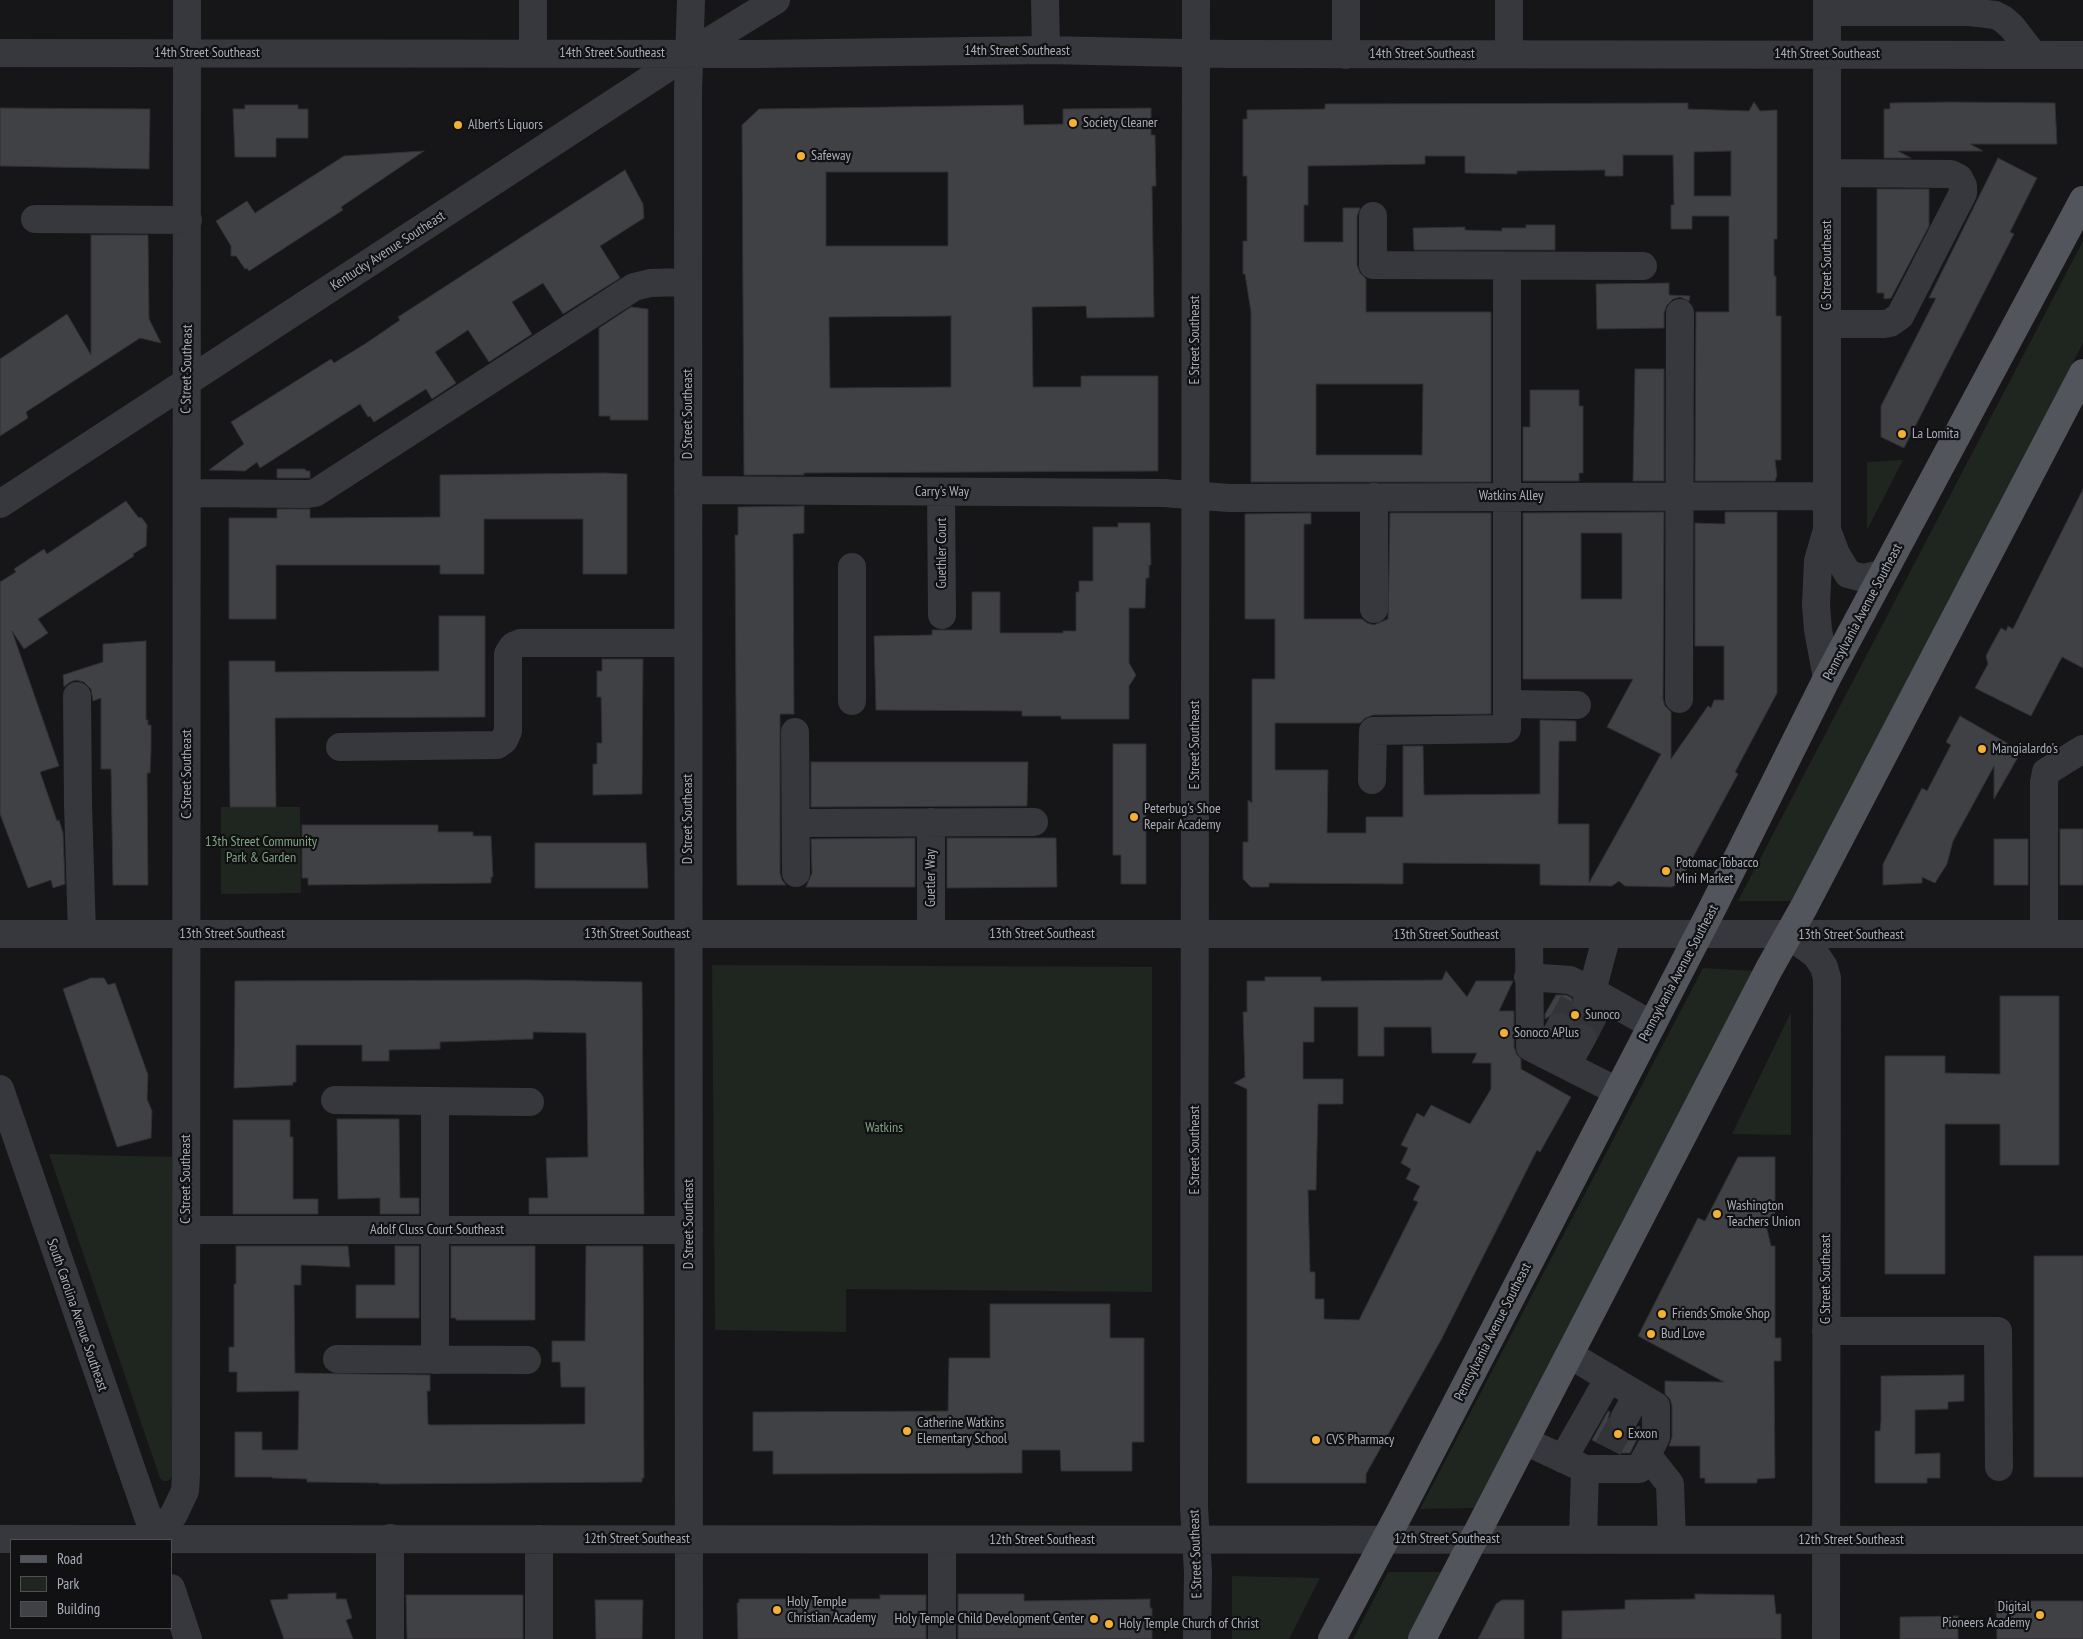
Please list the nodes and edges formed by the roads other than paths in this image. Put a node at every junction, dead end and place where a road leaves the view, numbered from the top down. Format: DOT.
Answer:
graph roads {
  1 [pos="187,0"];
  2 [pos="533,0"];
  3 [pos="691,0"];
  4 [pos="776,0"];
  5 [pos="1045,0"];
  6 [pos="1196,0"];
  7 [pos="1346,0"];
  8 [pos="1509,0"];
  9 [pos="1828,6"];
  10 [pos="1046,50"];
  11 [pos="0,52"];
  12 [pos="533,53"];
  13 [pos="690,53"];
  14 [pos="1196,53"];
  15 [pos="187,54"];
  16 [pos="1509,54"];
  17 [pos="1827,54"];
  18 [pos="2033,54"];
  19 [pos="1346,55"];
  20 [pos="2083,55"];
  21 [pos="1827,173"];
  22 [pos="2083,200"];
  23 [pos="1373,216"];
  24 [pos="35,219"];
  25 [pos="188,220"];
  26 [pos="1507,266"];
  27 [pos="1643,266"];
  28 [pos="688,282"];
  29 [pos="1680,313"];
  30 [pos="1827,324"];
  31 [pos="2083,373"];
  32 [pos="187,382"];
  33 [pos="688,490"];
  34 [pos="942,492"];
  35 [pos="187,493"];
  36 [pos="1195,496"];
  37 [pos="1507,496"];
  38 [pos="1678,496"];
  39 [pos="1827,496"];
  40 [pos="1374,497"];
  41 [pos="0,504"];
  42 [pos="1827,530"];
  43 [pos="852,567"];
  44 [pos="1882,574"];
  45 [pos="1374,610"];
  46 [pos="942,615"];
  47 [pos="688,643"];
  48 [pos="1827,678"];
  49 [pos="77,696"];
  50 [pos="1679,699"];
  51 [pos="852,701"];
  52 [pos="1507,704"];
  53 [pos="1577,705"];
  54 [pos="795,732"];
  55 [pos="340,747"];
  56 [pos="2083,749"];
  57 [pos="1372,780"];
  58 [pos="796,822"];
  59 [pos="931,822"];
  60 [pos="1034,822"];
  61 [pos="796,873"];
  62 [pos="0,934"];
  63 [pos="82,934"];
  64 [pos="187,934"];
  65 [pos="688,934"];
  66 [pos="931,934"];
  67 [pos="1195,934"];
  68 [pos="2044,934"];
  69 [pos="2083,934"];
  70 [pos="1529,935"];
  71 [pos="1607,935"];
  72 [pos="1699,935"];
  73 [pos="1789,935"];
  74 [pos="1528,977"];
  75 [pos="1584,993"];
  76 [pos="1652,1025"];
  77 [pos="1551,1057"];
  78 [pos="0,1089"];
  79 [pos="1617,1091"];
  80 [pos="335,1100"];
  81 [pos="436,1100"];
  82 [pos="530,1102"];
  83 [pos="6,1131"];
  84 [pos="186,1230"];
  85 [pos="436,1230"];
  86 [pos="689,1230"];
  87 [pos="1826,1330"];
  88 [pos="1570,1355"];
  89 [pos="337,1359"];
  90 [pos="435,1360"];
  91 [pos="527,1360"];
  92 [pos="1609,1378"];
  93 [pos="1637,1395"];
  94 [pos="1624,1419"];
  95 [pos="1525,1440"];
  96 [pos="1648,1455"];
  97 [pos="1588,1461"];
  98 [pos="1999,1468"];
  99 [pos="390,1538"];
  100 [pos="0,1539"];
  101 [pos="156,1539"];
  102 [pos="539,1539"];
  103 [pos="1384,1539"];
  104 [pos="1474,1539"];
  105 [pos="1582,1539"];
  106 [pos="690,1540"];
  107 [pos="942,1540"];
  108 [pos="1196,1540"];
  109 [pos="1672,1540"];
  110 [pos="1826,1540"];
  111 [pos="2083,1540"];
  112 [pos="172,1591"];
  113 [pos="188,1639"];
  114 [pos="390,1639"];
  115 [pos="539,1639"];
  116 [pos="689,1639"];
  117 [pos="942,1639"];
  118 [pos="1198,1639"];
  119 [pos="1332,1639"];
  120 [pos="1422,1639"];
  121 [pos="1826,1639"];
  1 -- 15 [label="street, C Street Southeast"];
  2 -- 12 [label="street"];
  3 -- 13 [label="street, D Street Southeast"];
  4 -- 13 [label="street, Kentucky Avenue Southeast"];
  5 -- 10 [label="street"];
  6 -- 14 [label="street, E Street Southeast"];
  7 -- 19 [label="street"];
  8 -- 16 [label="street"];
  9 -- 17 [label="street, G Street Southeast"];
  9 -- 18 [label="street"];
  10 -- 13 [label="street, 14th Street Southeast"];
  10 -- 14 [label="street, 14th Street Southeast"];
  11 -- 15 [label="street, 14th Street Southeast"];
  12 -- 13 [label="street, 14th Street Southeast"];
  12 -- 15 [label="street, 14th Street Southeast"];
  13 -- 28 [label="street, D Street Southeast"];
  13 -- 32 [label="street, Kentucky Avenue Southeast"];
  14 -- 19 [label="street, 14th Street Southeast"];
  14 -- 36 [label="street, E Street Southeast"];
  15 -- 25 [label="street, C Street Southeast"];
  16 -- 17 [label="street, 14th Street Southeast"];
  16 -- 19 [label="street, 14th Street Southeast"];
  17 -- 18 [label="street, 14th Street Southeast"];
  17 -- 21 [label="street, G Street Southeast"];
  18 -- 20 [label="street, 14th Street Southeast"];
  21 -- 30 [label="street, G Street Southeast"];
  21 -- 30 [label="street"];
  22 -- 44 [label="main road, Pennsylvania Avenue Southeast"];
  23 -- 26 [label="street"];
  24 -- 25 [label="street"];
  25 -- 32 [label="street, C Street Southeast"];
  26 -- 27 [label="street"];
  26 -- 37 [label="street"];
  28 -- 33 [label="street, D Street Southeast"];
  28 -- 35 [label="street"];
  29 -- 38 [label="street"];
  30 -- 39 [label="street, G Street Southeast"];
  31 -- 73 [label="main road"];
  32 -- 35 [label="street, C Street Southeast"];
  32 -- 41 [label="street, Kentucky Avenue Southeast"];
  33 -- 34 [label="street, Carry's Way"];
  33 -- 47 [label="street, D Street Southeast"];
  34 -- 36 [label="street, Carry's Way"];
  34 -- 46 [label="street, Guethler Court"];
  35 -- 64 [label="street, C Street Southeast"];
  36 -- 40 [label="street, Watkins Alley"];
  36 -- 67 [label="street, E Street Southeast"];
  37 -- 38 [label="street, Watkins Alley"];
  37 -- 40 [label="street, Watkins Alley"];
  37 -- 52 [label="street"];
  38 -- 39 [label="street, Watkins Alley"];
  38 -- 50 [label="street"];
  39 -- 42 [label="street, G Street Southeast"];
  40 -- 45 [label="street"];
  42 -- 44 [label="street, G Street Southeast"];
  42 -- 48 [label="street, G Street Southeast"];
  43 -- 51 [label="street"];
  44 -- 48 [label="main road, Pennsylvania Avenue Southeast"];
  47 -- 55 [label="street"];
  47 -- 65 [label="street, D Street Southeast"];
  48 -- 72 [label="main road, Pennsylvania Avenue Southeast"];
  49 -- 63 [label="street"];
  52 -- 53 [label="street"];
  52 -- 57 [label="street"];
  54 -- 58 [label="street"];
  56 -- 68 [label="street"];
  58 -- 59 [label="street"];
  58 -- 61 [label="street"];
  59 -- 60 [label="street"];
  59 -- 66 [label="street, Guetler Way"];
  62 -- 63 [label="street, 13th Street Southeast"];
  63 -- 64 [label="street, 13th Street Southeast"];
  64 -- 65 [label="street, 13th Street Southeast"];
  64 -- 84 [label="street, C Street Southeast"];
  65 -- 66 [label="street, 13th Street Southeast"];
  65 -- 86 [label="street, D Street Southeast"];
  66 -- 67 [label="street, 13th Street Southeast"];
  67 -- 70 [label="street, 13th Street Southeast"];
  67 -- 108 [label="street, E Street Southeast"];
  68 -- 69 [label="street, 13th Street Southeast"];
  68 -- 73 [label="street, 13th Street Southeast"];
  70 -- 71 [label="street, 13th Street Southeast"];
  70 -- 74 [label="street"];
  71 -- 72 [label="street, 13th Street Southeast"];
  71 -- 75 [label="street"];
  72 -- 73 [label="street, 13th Street Southeast"];
  72 -- 76 [label="main road, Pennsylvania Avenue Southeast"];
  73 -- 87 [label="street, G Street Southeast"];
  73 -- 88 [label="main road"];
  74 -- 75 [label="street"];
  74 -- 77 [label="street"];
  75 -- 76 [label="street"];
  76 -- 79 [label="main road, Pennsylvania Avenue Southeast"];
  77 -- 77 [label="street"];
  77 -- 79 [label="street"];
  78 -- 83 [label="street, South Carolina Avenue Southeast"];
  79 -- 103 [label="main road, Pennsylvania Avenue Southeast"];
  80 -- 81 [label="street"];
  81 -- 82 [label="street"];
  81 -- 85 [label="street"];
  83 -- 101 [label="street, South Carolina Avenue Southeast"];
  84 -- 85 [label="street, Adolf Cluss Court Southeast"];
  84 -- 101 [label="street, C Street Southeast"];
  85 -- 86 [label="street, Adolf Cluss Court Southeast"];
  85 -- 90 [label="street"];
  86 -- 106 [label="street, D Street Southeast"];
  87 -- 98 [label="street"];
  87 -- 110 [label="street, G Street Southeast"];
  88 -- 92 [label="street"];
  88 -- 95 [label="main road"];
  89 -- 90 [label="street"];
  90 -- 91 [label="street"];
  92 -- 93 [label="street"];
  92 -- 97 [label="street"];
  93 -- 94 [label="street"];
  93 -- 96 [label="street"];
  95 -- 97 [label="street"];
  95 -- 104 [label="main road"];
  96 -- 97 [label="street"];
  96 -- 109 [label="street"];
  97 -- 105 [label="street"];
  99 -- 101 [label="street, 12th Street Southeast"];
  99 -- 102 [label="street, 12th Street Southeast"];
  99 -- 114 [label="street"];
  100 -- 101 [label="street, 12th Street Southeast"];
  102 -- 106 [label="street, 12th Street Southeast"];
  102 -- 115 [label="street"];
  103 -- 104 [label="street, 12th Street Southeast"];
  103 -- 108 [label="street, 12th Street Southeast"];
  103 -- 119 [label="main road, Pennsylvania Avenue Southeast"];
  104 -- 105 [label="street, 12th Street Southeast"];
  104 -- 120 [label="main road"];
  105 -- 109 [label="street, 12th Street Southeast"];
  106 -- 107 [label="street, 12th Street Southeast"];
  106 -- 116 [label="street, D Street Southeast"];
  107 -- 108 [label="street, 12th Street Southeast"];
  107 -- 117 [label="street"];
  108 -- 118 [label="street, E Street Southeast"];
  109 -- 110 [label="street, 12th Street Southeast"];
  110 -- 111 [label="street, 12th Street Southeast"];
  110 -- 121 [label="street, G Street Southeast"];
  112 -- 113 [label="street"];
}
